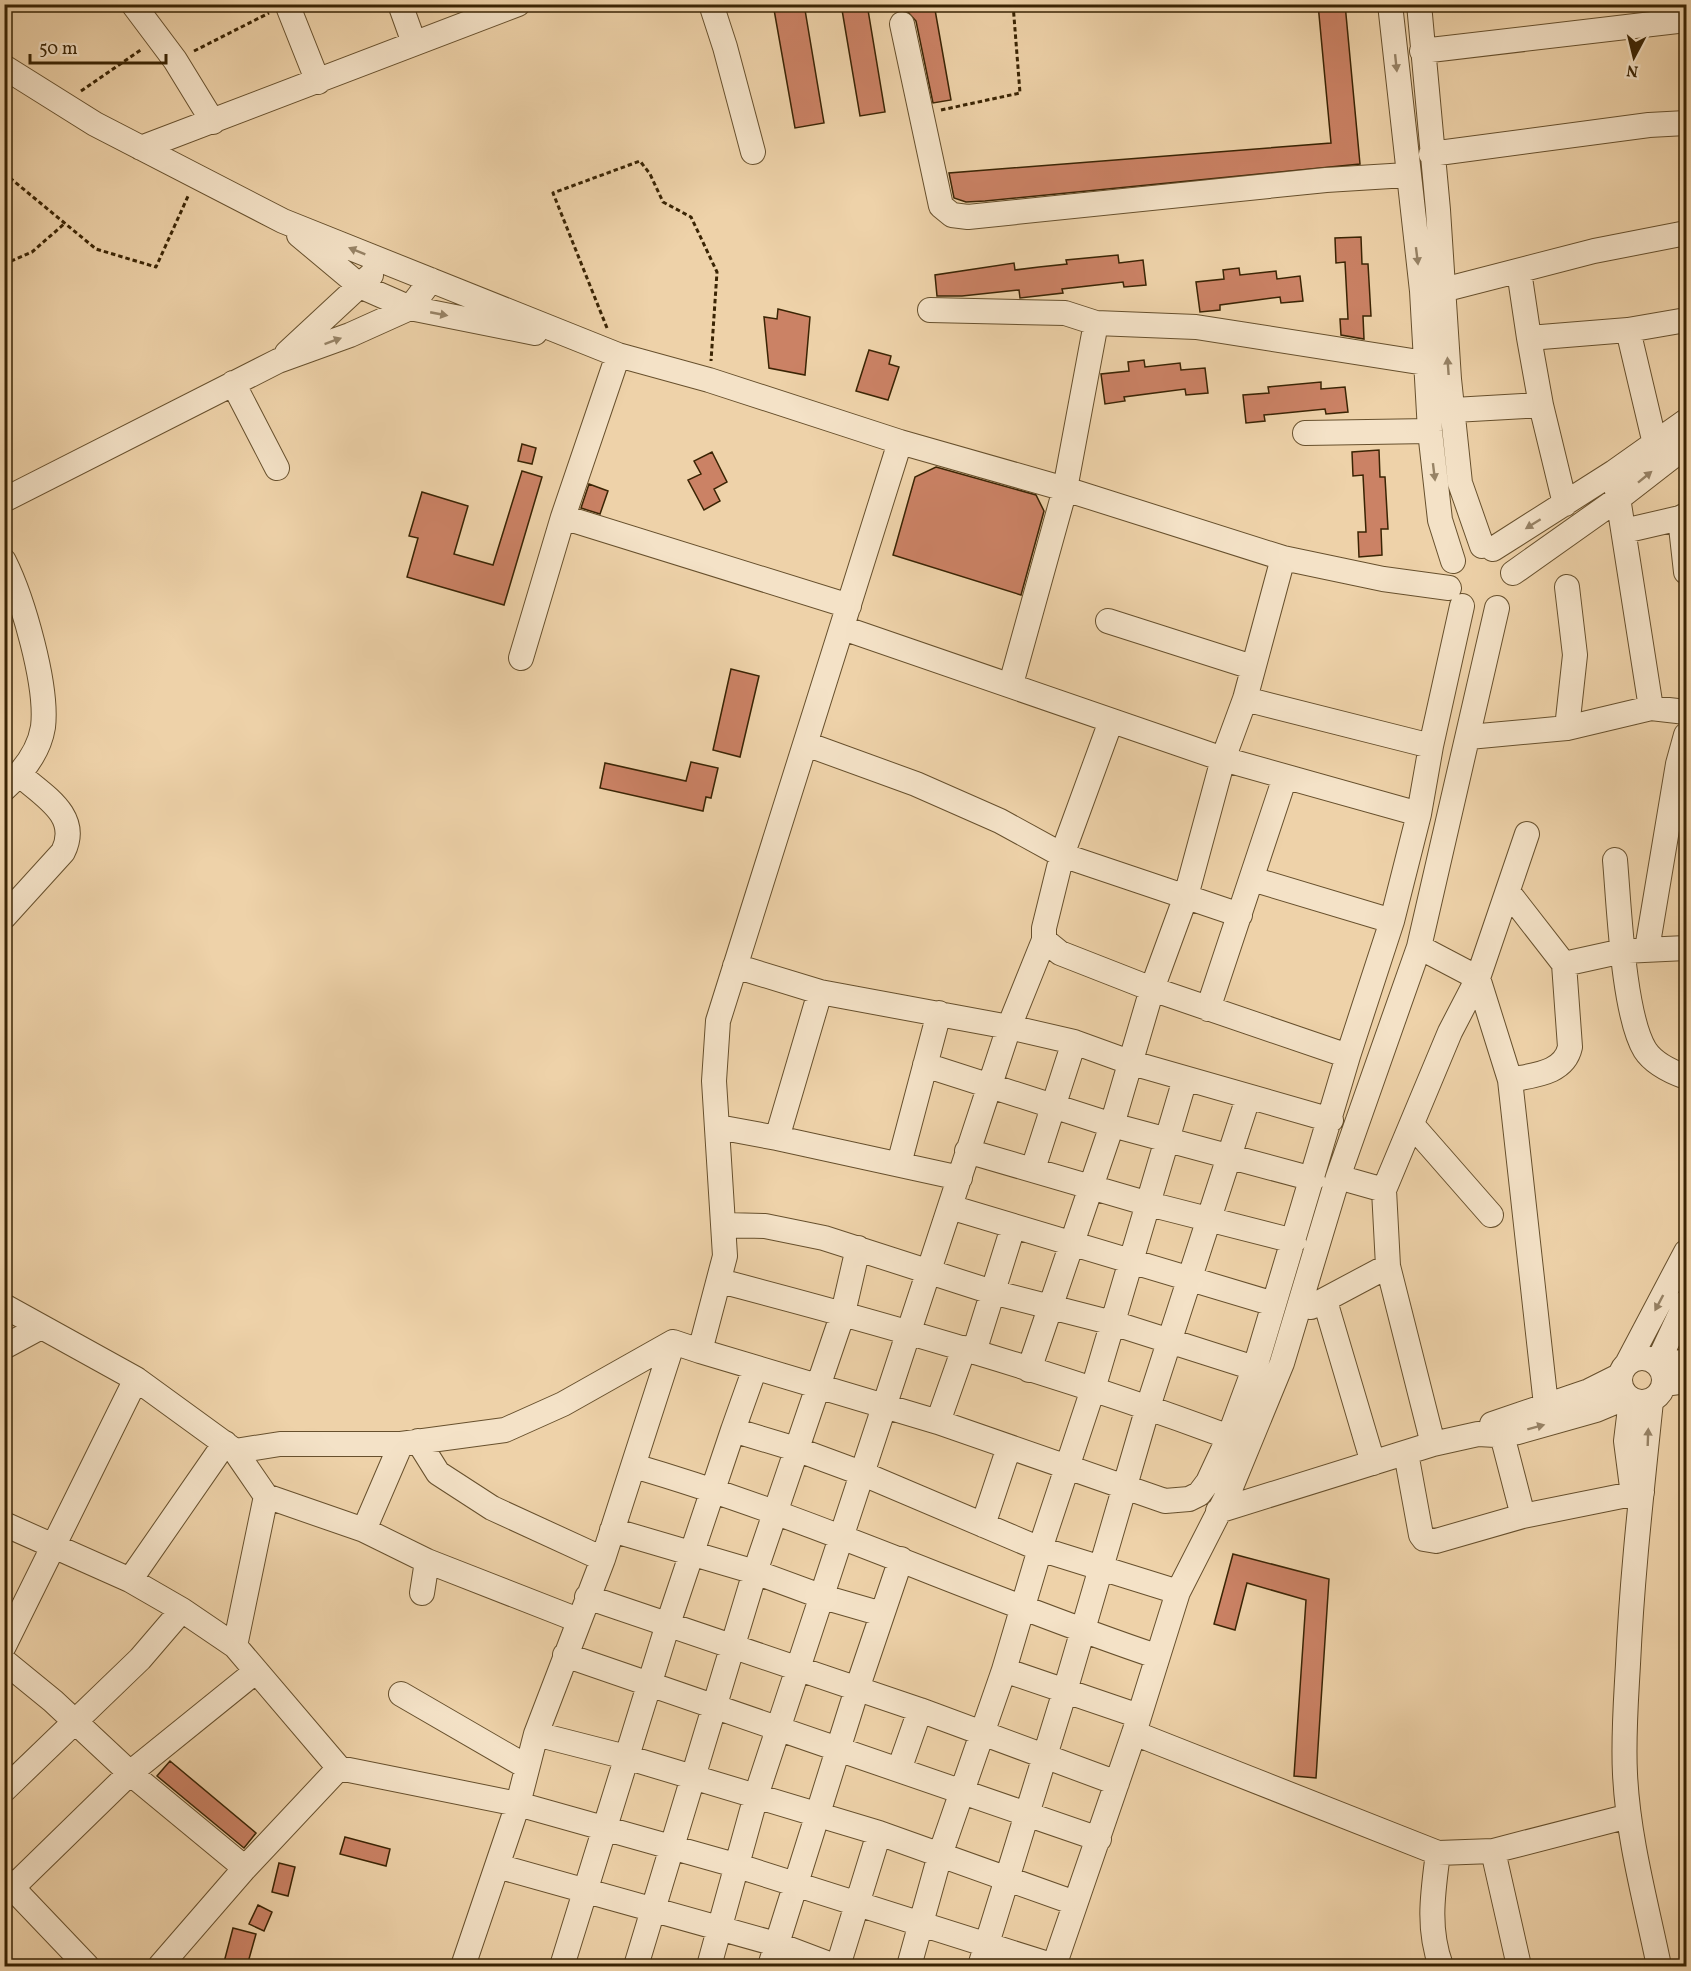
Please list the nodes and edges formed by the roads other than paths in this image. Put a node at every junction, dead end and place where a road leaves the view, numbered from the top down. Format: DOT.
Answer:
graph roads {
  1 [pos="133,4"];
  2 [pos="400,4"];
  3 [pos="518,4"];
  4 [pos="711,4"];
  5 [pos="1390,4"];
  6 [pos="1419,4"];
  7 [pos="282,7"];
  8 [pos="1655,14"];
  9 [pos="1686,20"];
  10 [pos="902,24"];
  11 [pos="414,42"];
  12 [pos="1422,51"];
  13 [pos="4,67"];
  14 [pos="318,81"];
  15 [pos="213,122"];
  16 [pos="1686,123"];
  17 [pos="141,148"];
  18 [pos="753,152"];
  19 [pos="1431,154"];
  20 [pos="1407,175"];
  21 [pos="283,222"];
  22 [pos="1686,234"];
  23 [pos="385,262"];
  24 [pos="1520,271"];
  25 [pos="431,280"];
  26 [pos="360,286"];
  27 [pos="1443,290"];
  28 [pos="410,308"];
  29 [pos="930,310"];
  30 [pos="1686,321"];
  31 [pos="1096,322"];
  32 [pos="1628,330"];
  33 [pos="1528,338"];
  34 [pos="595,345"];
  35 [pos="618,355"];
  36 [pos="278,361"];
  37 [pos="1425,363"];
  38 [pos="233,383"];
  39 [pos="1541,405"];
  40 [pos="1454,410"];
  41 [pos="1686,421"];
  42 [pos="1430,431"];
  43 [pos="1305,433"];
  44 [pos="900,442"];
  45 [pos="1655,444"];
  46 [pos="1686,446"];
  47 [pos="277,468"];
  48 [pos="1614,472"];
  49 [pos="1065,489"];
  50 [pos="1619,498"];
  51 [pos="4,500"];
  52 [pos="1565,504"];
  53 [pos="563,517"];
  54 [pos="1683,517"];
  55 [pos="1624,531"];
  56 [pos="1487,548"];
  57 [pos="1282,558"];
  58 [pos="4,561"];
  59 [pos="1453,561"];
  60 [pos="1686,572"];
  61 [pos="1513,573"];
  62 [pos="1567,587"];
  63 [pos="1456,597"];
  64 [pos="1497,608"];
  65 [pos="846,617"];
  66 [pos="1108,621"];
  67 [pos="520,658"];
  68 [pos="1252,667"];
  69 [pos="1011,684"];
  70 [pos="1245,699"];
  71 [pos="1651,708"];
  72 [pos="1686,712"];
  73 [pos="1111,721"];
  74 [pos="1567,728"];
  75 [pos="1686,735"];
  76 [pos="1468,737"];
  77 [pos="806,744"];
  78 [pos="1431,746"];
  79 [pos="1223,759"];
  80 [pos="1285,777"];
  81 [pos="9,783"];
  82 [pos="1419,814"];
  83 [pos="1527,834"];
  84 [pos="1062,855"];
  85 [pos="1615,860"];
  86 [pos="1252,879"];
  87 [pos="1508,892"];
  88 [pos="1186,896"];
  89 [pos="1240,915"];
  90 [pos="4,917"];
  91 [pos="1392,921"];
  92 [pos="1044,940"];
  93 [pos="1419,947"];
  94 [pos="1686,948"];
  95 [pos="1635,950"];
  96 [pos="1564,964"];
  97 [pos="735,966"];
  98 [pos="1478,978"];
  99 [pos="1152,989"];
  100 [pos="820,992"];
  101 [pos="1208,1009"];
  102 [pos="939,1013"];
  103 [pos="1009,1027"];
  104 [pos="1074,1042"];
  105 [pos="1348,1056"];
  106 [pos="1132,1063"];
  107 [pos="925,1065"];
  108 [pos="1686,1077"];
  109 [pos="1185,1079"];
  110 [pos="1510,1080"];
  111 [pos="990,1086"];
  112 [pos="1248,1098"];
  113 [pos="1054,1104"];
  114 [pos="1331,1120"];
  115 [pos="1112,1125"];
  116 [pos="1413,1126"];
  117 [pos="718,1127"];
  118 [pos="777,1138"];
  119 [pos="1167,1140"];
  120 [pos="968,1151"];
  121 [pos="1230,1158"];
  122 [pos="899,1164"];
  123 [pos="1033,1169"];
  124 [pos="1338,1177"];
  125 [pos="960,1178"];
  126 [pos="1313,1179"];
  127 [pos="1090,1187"];
  128 [pos="1384,1190"];
  129 [pos="1149,1204"];
  130 [pos="950,1207"];
  131 [pos="1491,1215"];
  132 [pos="1210,1220"];
  133 [pos="725,1225"];
  134 [pos="1013,1227"];
  135 [pos="1294,1241"];
  136 [pos="1071,1243"];
  137 [pos="858,1248"];
  138 [pos="1686,1252"];
  139 [pos="1132,1262"];
  140 [pos="1388,1266"];
  141 [pos="928,1272"];
  142 [pos="1191,1278"];
  143 [pos="720,1281"];
  144 [pos="992,1292"];
  145 [pos="1325,1301"];
  146 [pos="1686,1302"];
  147 [pos="1274,1305"];
  148 [pos="4,1306"];
  149 [pos="1051,1306"];
  150 [pos="1299,1312"];
  151 [pos="843,1313"];
  152 [pos="1113,1323"];
  153 [pos="41,1327"];
  154 [pos="907,1332"];
  155 [pos="1172,1341"];
  156 [pos="674,1342"];
  157 [pos="4,1347"];
  158 [pos="969,1350"];
  159 [pos="700,1351"];
  160 [pos="1686,1361"];
  161 [pos="754,1368"];
  162 [pos="1254,1368"];
  163 [pos="1029,1370"];
  164 [pos="136,1379"];
  165 [pos="1647,1381"];
  166 [pos="818,1386"];
  167 [pos="1093,1389"];
  168 [pos="1546,1405"];
  169 [pos="885,1407"];
  170 [pos="1149,1407"];
  171 [pos="938,1422"];
  172 [pos="734,1430"];
  173 [pos="1478,1434"];
  174 [pos="1502,1435"];
  175 [pos="1229,1437"];
  176 [pos="410,1443"];
  177 [pos="1433,1444"];
  178 [pos="230,1447"];
  179 [pos="1009,1447"];
  180 [pos="796,1449"];
  181 [pos="1407,1453"];
  182 [pos="1373,1463"];
  183 [pos="634,1466"];
  184 [pos="1067,1467"];
  185 [pos="861,1473"];
  186 [pos="1126,1488"];
  187 [pos="714,1489"];
  188 [pos="266,1496"];
  189 [pos="1638,1500"];
  190 [pos="775,1510"];
  191 [pos="1218,1511"];
  192 [pos="1523,1516"];
  193 [pos="4,1524"];
  194 [pos="983,1525"];
  195 [pos="364,1530"];
  196 [pos="612,1530"];
  197 [pos="841,1536"];
  198 [pos="52,1546"];
  199 [pos="1040,1549"];
  200 [pos="692,1553"];
  201 [pos="603,1559"];
  202 [pos="902,1559"];
  203 [pos="427,1560"];
  204 [pos="1102,1568"];
  205 [pos="755,1572"];
  206 [pos="130,1580"];
  207 [pos="1178,1592"];
  208 [pos="422,1593"];
  209 [pos="588,1597"];
  210 [pos="823,1597"];
  211 [pos="1021,1609"];
  212 [pos="182,1610"];
  213 [pos="882,1614"];
  214 [pos="578,1620"];
  215 [pos="668,1624"];
  216 [pos="8,1630"];
  217 [pos="1083,1632"];
  218 [pos="733,1644"];
  219 [pos="235,1646"];
  220 [pos="565,1655"];
  221 [pos="1156,1656"];
  222 [pos="4,1661"];
  223 [pos="799,1669"];
  224 [pos="1004,1670"];
  225 [pos="255,1672"];
  226 [pos="649,1686"];
  227 [pos="857,1689"];
  228 [pos="1065,1691"];
  229 [pos="401,1694"];
  230 [pos="715,1708"];
  231 [pos="920,1710"];
  232 [pos="77,1723"];
  233 [pos="1137,1724"];
  234 [pos="779,1730"];
  235 [pos="981,1732"];
  236 [pos="536,1734"];
  237 [pos="838,1748"];
  238 [pos="626,1757"];
  239 [pos="1045,1757"];
  240 [pos="527,1767"];
  241 [pos="339,1768"];
  242 [pos="899,1770"];
  243 [pos="130,1773"];
  244 [pos="695,1778"];
  245 [pos="1117,1783"];
  246 [pos="4,1790"];
  247 [pos="962,1792"];
  248 [pos="756,1796"];
  249 [pos="518,1804"];
  250 [pos="818,1814"];
  251 [pos="1026,1815"];
  252 [pos="1629,1816"];
  253 [pos="603,1828"];
  254 [pos="879,1833"];
  255 [pos="1099,1839"];
  256 [pos="672,1848"];
  257 [pos="1493,1851"];
  258 [pos="1438,1853"];
  259 [pos="940,1855"];
  260 [pos="735,1865"];
  261 [pos="497,1866"];
  262 [pos="245,1868"];
  263 [pos="1006,1879"];
  264 [pos="9,1883"];
  265 [pos="795,1884"];
  266 [pos="584,1890"];
  267 [pos="858,1903"];
  268 [pos="1075,1903"];
  269 [pos="655,1909"];
  270 [pos="921,1922"];
  271 [pos="720,1928"];
  272 [pos="773,1955"];
  273 [pos="983,1956"];
  274 [pos="87,1966"];
  275 [pos="160,1966"];
  276 [pos="463,1966"];
  277 [pos="562,1966"];
  278 [pos="636,1966"];
  279 [pos="709,1966"];
  280 [pos="836,1966"];
  281 [pos="909,1966"];
  282 [pos="1441,1966"];
  283 [pos="1519,1966"];
  284 [pos="1659,1966"];
  1 -- 15 [label="street"];
  2 -- 11 [label="street"];
  3 -- 11 [label="street"];
  4 -- 18 [label="street"];
  5 -- 20 [label="street, one-way"];
  6 -- 12 [label="street"];
  7 -- 14 [label="street"];
  8 -- 9 [label="street"];
  8 -- 12 [label="street"];
  10 -- 20 [label="street"];
  11 -- 14 [label="street"];
  12 -- 19 [label="street"];
  13 -- 17 [label="street"];
  14 -- 15 [label="street"];
  15 -- 17 [label="street"];
  16 -- 19 [label="street"];
  17 -- 21 [label="street"];
  19 -- 27 [label="street"];
  20 -- 37 [label="street, one-way"];
  23 -- 21 [label="street, one-way"];
  21 -- 26 [label="street"];
  22 -- 24 [label="street"];
  23 -- 25 [label="street"];
  23 -- 26 [label="street"];
  24 -- 27 [label="street"];
  24 -- 33 [label="street"];
  25 -- 28 [label="street"];
  25 -- 34 [label="street"];
  26 -- 28 [label="street"];
  26 -- 36 [label="street"];
  40 -- 27 [label="street, one-way"];
  28 -- 34 [label="street, one-way"];
  36 -- 28 [label="street, one-way"];
  29 -- 31 [label="street"];
  30 -- 32 [label="street"];
  31 -- 37 [label="street"];
  31 -- 49 [label="street"];
  32 -- 33 [label="street"];
  32 -- 45 [label="street"];
  33 -- 39 [label="street"];
  34 -- 35 [label="street"];
  35 -- 44 [label="street"];
  35 -- 53 [label="street"];
  36 -- 38 [label="street"];
  37 -- 42 [label="street"];
  38 -- 47 [label="street"];
  38 -- 51 [label="street"];
  39 -- 40 [label="street"];
  39 -- 52 [label="street"];
  40 -- 56 [label="street"];
  41 -- 45 [label="street"];
  42 -- 43 [label="street"];
  42 -- 59 [label="street, one-way"];
  44 -- 49 [label="street"];
  44 -- 65 [label="street"];
  45 -- 48 [label="street"];
  50 -- 46 [label="street, one-way"];
  48 -- 50 [label="street"];
  48 -- 52 [label="street"];
  49 -- 57 [label="street"];
  49 -- 69 [label="street"];
  50 -- 55 [label="street"];
  50 -- 61 [label="street"];
  52 -- 56 [label="street, one-way"];
  53 -- 65 [label="street"];
  53 -- 67 [label="street"];
  54 -- 55 [label="street"];
  54 -- 60 [label="street"];
  55 -- 71 [label="street"];
  56 -- 59 [label="street"];
  56 -- 61 [label="street"];
  57 -- 63 [label="street"];
  57 -- 68 [label="street"];
  58 -- 81 [label="street"];
  59 -- 63 [label="street"];
  61 -- 64 [label="street"];
  62 -- 74 [label="street"];
  63 -- 64 [label="street"];
  63 -- 78 [label="street"];
  64 -- 76 [label="street"];
  65 -- 69 [label="street"];
  65 -- 77 [label="street"];
  66 -- 68 [label="street"];
  68 -- 70 [label="street"];
  69 -- 73 [label="street"];
  70 -- 78 [label="street"];
  70 -- 79 [label="street"];
  71 -- 72 [label="street"];
  71 -- 74 [label="street"];
  73 -- 79 [label="street"];
  73 -- 84 [label="street"];
  74 -- 76 [label="street"];
  75 -- 95 [label="street"];
  76 -- 93 [label="street"];
  77 -- 84 [label="street"];
  77 -- 97 [label="street"];
  78 -- 82 [label="street"];
  79 -- 80 [label="street"];
  79 -- 88 [label="street"];
  80 -- 82 [label="street"];
  80 -- 86 [label="street"];
  81 -- 90 [label="street"];
  82 -- 91 [label="street"];
  83 -- 87 [label="street"];
  84 -- 88 [label="street"];
  84 -- 92 [label="street"];
  85 -- 95 [label="street"];
  86 -- 89 [label="street"];
  86 -- 91 [label="street"];
  87 -- 96 [label="street"];
  87 -- 98 [label="street"];
  88 -- 89 [label="street"];
  88 -- 99 [label="street"];
  89 -- 101 [label="street"];
  91 -- 105 [label="street"];
  92 -- 99 [label="street"];
  92 -- 103 [label="street"];
  93 -- 98 [label="street"];
  93 -- 124 [label="street"];
  94 -- 95 [label="street"];
  95 -- 96 [label="street"];
  95 -- 108 [label="street"];
  96 -- 110 [label="street"];
  97 -- 100 [label="street"];
  97 -- 117 [label="street"];
  98 -- 110 [label="street"];
  98 -- 116 [label="street"];
  99 -- 101 [label="street"];
  99 -- 106 [label="street"];
  100 -- 102 [label="street"];
  100 -- 118 [label="street"];
  101 -- 105 [label="street"];
  102 -- 103 [label="street"];
  102 -- 107 [label="street"];
  103 -- 104 [label="street"];
  103 -- 111 [label="street"];
  104 -- 106 [label="street"];
  104 -- 113 [label="street"];
  105 -- 114 [label="street"];
  106 -- 109 [label="street"];
  106 -- 115 [label="street"];
  107 -- 111 [label="street"];
  107 -- 122 [label="street"];
  109 -- 112 [label="street"];
  109 -- 119 [label="street"];
  110 -- 168 [label="street"];
  111 -- 113 [label="street"];
  111 -- 120 [label="street"];
  112 -- 114 [label="street"];
  112 -- 121 [label="street"];
  113 -- 115 [label="street"];
  113 -- 123 [label="street"];
  114 -- 126 [label="street"];
  115 -- 119 [label="street"];
  115 -- 127 [label="street"];
  116 -- 128 [label="street"];
  116 -- 131 [label="street"];
  117 -- 118 [label="street"];
  117 -- 133 [label="street"];
  118 -- 122 [label="street"];
  119 -- 121 [label="street"];
  119 -- 129 [label="street"];
  120 -- 123 [label="street"];
  120 -- 125 [label="street"];
  121 -- 126 [label="street"];
  121 -- 132 [label="street"];
  122 -- 125 [label="street"];
  123 -- 127 [label="street"];
  124 -- 128 [label="street"];
  124 -- 150 [label="street"];
  125 -- 130 [label="street"];
  126 -- 135 [label="street"];
  127 -- 129 [label="street"];
  127 -- 136 [label="street"];
  128 -- 140 [label="street"];
  129 -- 132 [label="street"];
  129 -- 139 [label="street"];
  130 -- 134 [label="street"];
  130 -- 141 [label="street"];
  132 -- 135 [label="street"];
  132 -- 142 [label="street"];
  133 -- 137 [label="street"];
  133 -- 143 [label="street"];
  134 -- 136 [label="street"];
  134 -- 144 [label="street"];
  135 -- 147 [label="street"];
  136 -- 139 [label="street"];
  136 -- 149 [label="street"];
  137 -- 141 [label="street"];
  137 -- 151 [label="street"];
  138 -- 165 [label="street, one-way"];
  139 -- 142 [label="street"];
  139 -- 152 [label="street"];
  140 -- 145 [label="street"];
  140 -- 177 [label="street"];
  141 -- 144 [label="street"];
  141 -- 154 [label="street"];
  142 -- 147 [label="street"];
  142 -- 155 [label="street"];
  143 -- 151 [label="street"];
  143 -- 159 [label="street"];
  144 -- 149 [label="street"];
  144 -- 158 [label="street"];
  145 -- 150 [label="street"];
  145 -- 182 [label="street"];
  146 -- 165 [label="street"];
  147 -- 162 [label="street"];
  148 -- 153 [label="street"];
  149 -- 152 [label="street"];
  149 -- 163 [label="street"];
  150 -- 191 [label="street"];
  151 -- 154 [label="street"];
  151 -- 166 [label="street"];
  152 -- 155 [label="street"];
  152 -- 167 [label="street"];
  153 -- 157 [label="street"];
  153 -- 164 [label="street"];
  154 -- 158 [label="street"];
  154 -- 169 [label="street"];
  155 -- 162 [label="street"];
  155 -- 170 [label="street"];
  156 -- 159 [label="street"];
  156 -- 176 [label="street"];
  156 -- 183 [label="street"];
  158 -- 163 [label="street"];
  158 -- 171 [label="street"];
  159 -- 161 [label="street"];
  160 -- 165 [label="street"];
  161 -- 166 [label="street"];
  161 -- 172 [label="street"];
  162 -- 175 [label="street"];
  163 -- 167 [label="street"];
  164 -- 178 [label="street"];
  164 -- 198 [label="street"];
  165 -- 168 [label="street"];
  174 -- 165 [label="street, one-way"];
  165 -- 189 [label="street"];
  166 -- 169 [label="street"];
  166 -- 180 [label="street"];
  167 -- 170 [label="street"];
  167 -- 184 [label="street"];
  168 -- 173 [label="street"];
  169 -- 171 [label="street"];
  169 -- 185 [label="street"];
  170 -- 175 [label="street"];
  170 -- 186 [label="street"];
  171 -- 179 [label="street"];
  172 -- 180 [label="street"];
  172 -- 187 [label="street"];
  173 -- 174 [label="street"];
  173 -- 177 [label="street"];
  174 -- 192 [label="street"];
  175 -- 186 [label="street"];
  176 -- 178 [label="street"];
  176 -- 195 [label="street"];
  176 -- 201 [label="street"];
  177 -- 181 [label="street"];
  178 -- 188 [label="street"];
  178 -- 206 [label="street"];
  179 -- 184 [label="street"];
  179 -- 194 [label="street"];
  180 -- 185 [label="street"];
  180 -- 190 [label="street"];
  181 -- 182 [label="street"];
  181 -- 192 [label="street"];
  182 -- 191 [label="street"];
  183 -- 187 [label="street"];
  183 -- 196 [label="street"];
  184 -- 186 [label="street"];
  184 -- 199 [label="street"];
  185 -- 194 [label="street"];
  185 -- 197 [label="street"];
  186 -- 204 [label="street"];
  187 -- 190 [label="street"];
  187 -- 200 [label="street"];
  188 -- 195 [label="street"];
  188 -- 219 [label="street"];
  189 -- 192 [label="street"];
  189 -- 252 [label="street"];
  190 -- 197 [label="street"];
  190 -- 205 [label="street"];
  191 -- 207 [label="street"];
  193 -- 198 [label="street"];
  194 -- 199 [label="street"];
  195 -- 203 [label="street"];
  196 -- 200 [label="street"];
  196 -- 201 [label="street"];
  197 -- 202 [label="street"];
  197 -- 210 [label="street"];
  198 -- 206 [label="street"];
  198 -- 216 [label="street"];
  199 -- 204 [label="street"];
  199 -- 211 [label="street"];
  200 -- 205 [label="street"];
  200 -- 215 [label="street"];
  201 -- 209 [label="street"];
  202 -- 211 [label="street"];
  202 -- 213 [label="street"];
  203 -- 208 [label="street"];
  203 -- 214 [label="street"];
  204 -- 207 [label="street"];
  204 -- 217 [label="street"];
  205 -- 210 [label="street"];
  205 -- 218 [label="street"];
  206 -- 212 [label="street"];
  207 -- 221 [label="street"];
  209 -- 214 [label="street"];
  209 -- 215 [label="street"];
  210 -- 213 [label="street"];
  210 -- 223 [label="street"];
  211 -- 217 [label="street"];
  211 -- 224 [label="street"];
  212 -- 219 [label="street"];
  212 -- 232 [label="street"];
  213 -- 227 [label="street"];
  214 -- 220 [label="street"];
  215 -- 218 [label="street"];
  215 -- 226 [label="street"];
  217 -- 221 [label="street"];
  217 -- 228 [label="street"];
  218 -- 223 [label="street"];
  218 -- 230 [label="street"];
  219 -- 225 [label="street"];
  220 -- 226 [label="street"];
  220 -- 236 [label="street"];
  221 -- 233 [label="street"];
  222 -- 232 [label="street"];
  223 -- 227 [label="street"];
  223 -- 234 [label="street"];
  224 -- 228 [label="street"];
  224 -- 235 [label="street"];
  225 -- 241 [label="street"];
  225 -- 243 [label="street"];
  226 -- 230 [label="street"];
  226 -- 238 [label="street"];
  227 -- 231 [label="street"];
  227 -- 237 [label="street"];
  228 -- 233 [label="street"];
  228 -- 239 [label="street"];
  229 -- 240 [label="street"];
  230 -- 234 [label="street"];
  230 -- 244 [label="street"];
  231 -- 235 [label="street"];
  231 -- 242 [label="street"];
  232 -- 243 [label="street"];
  232 -- 246 [label="street"];
  233 -- 245 [label="street"];
  233 -- 258 [label="street"];
  234 -- 237 [label="street"];
  234 -- 248 [label="street"];
  235 -- 239 [label="street"];
  235 -- 247 [label="street"];
  236 -- 238 [label="street"];
  236 -- 240 [label="street"];
  237 -- 242 [label="street"];
  237 -- 250 [label="street"];
  238 -- 244 [label="street"];
  238 -- 253 [label="street"];
  239 -- 245 [label="street"];
  239 -- 251 [label="street"];
  240 -- 249 [label="street"];
  241 -- 249 [label="street"];
  241 -- 262 [label="street"];
  242 -- 247 [label="street"];
  243 -- 262 [label="street"];
  243 -- 264 [label="street"];
  244 -- 248 [label="street"];
  244 -- 256 [label="street"];
  245 -- 255 [label="street"];
  247 -- 251 [label="street"];
  247 -- 259 [label="street"];
  248 -- 250 [label="street"];
  248 -- 260 [label="street"];
  249 -- 253 [label="street"];
  249 -- 261 [label="street"];
  250 -- 254 [label="street"];
  250 -- 265 [label="street"];
  251 -- 255 [label="street"];
  251 -- 263 [label="street"];
  252 -- 257 [label="street"];
  252 -- 284 [label="street"];
  253 -- 256 [label="street"];
  253 -- 266 [label="street"];
  254 -- 259 [label="street"];
  254 -- 267 [label="street"];
  255 -- 268 [label="street"];
  256 -- 260 [label="street"];
  256 -- 269 [label="street"];
  257 -- 258 [label="street"];
  257 -- 283 [label="street"];
  258 -- 282 [label="street"];
  259 -- 263 [label="street"];
  259 -- 270 [label="street"];
  260 -- 265 [label="street"];
  260 -- 271 [label="street"];
  261 -- 266 [label="street"];
  261 -- 276 [label="street"];
  262 -- 275 [label="street"];
  263 -- 268 [label="street"];
  263 -- 273 [label="street"];
  264 -- 274 [label="street"];
  265 -- 267 [label="street"];
  265 -- 272 [label="street"];
  266 -- 269 [label="street"];
  266 -- 277 [label="street"];
  267 -- 270 [label="street"];
  267 -- 280 [label="street"];
  268 -- 273 [label="street"];
  269 -- 271 [label="street"];
  269 -- 278 [label="street"];
  270 -- 273 [label="street"];
  270 -- 281 [label="street"];
  271 -- 272 [label="street"];
  271 -- 279 [label="street"];
  272 -- 280 [label="street"];
}
